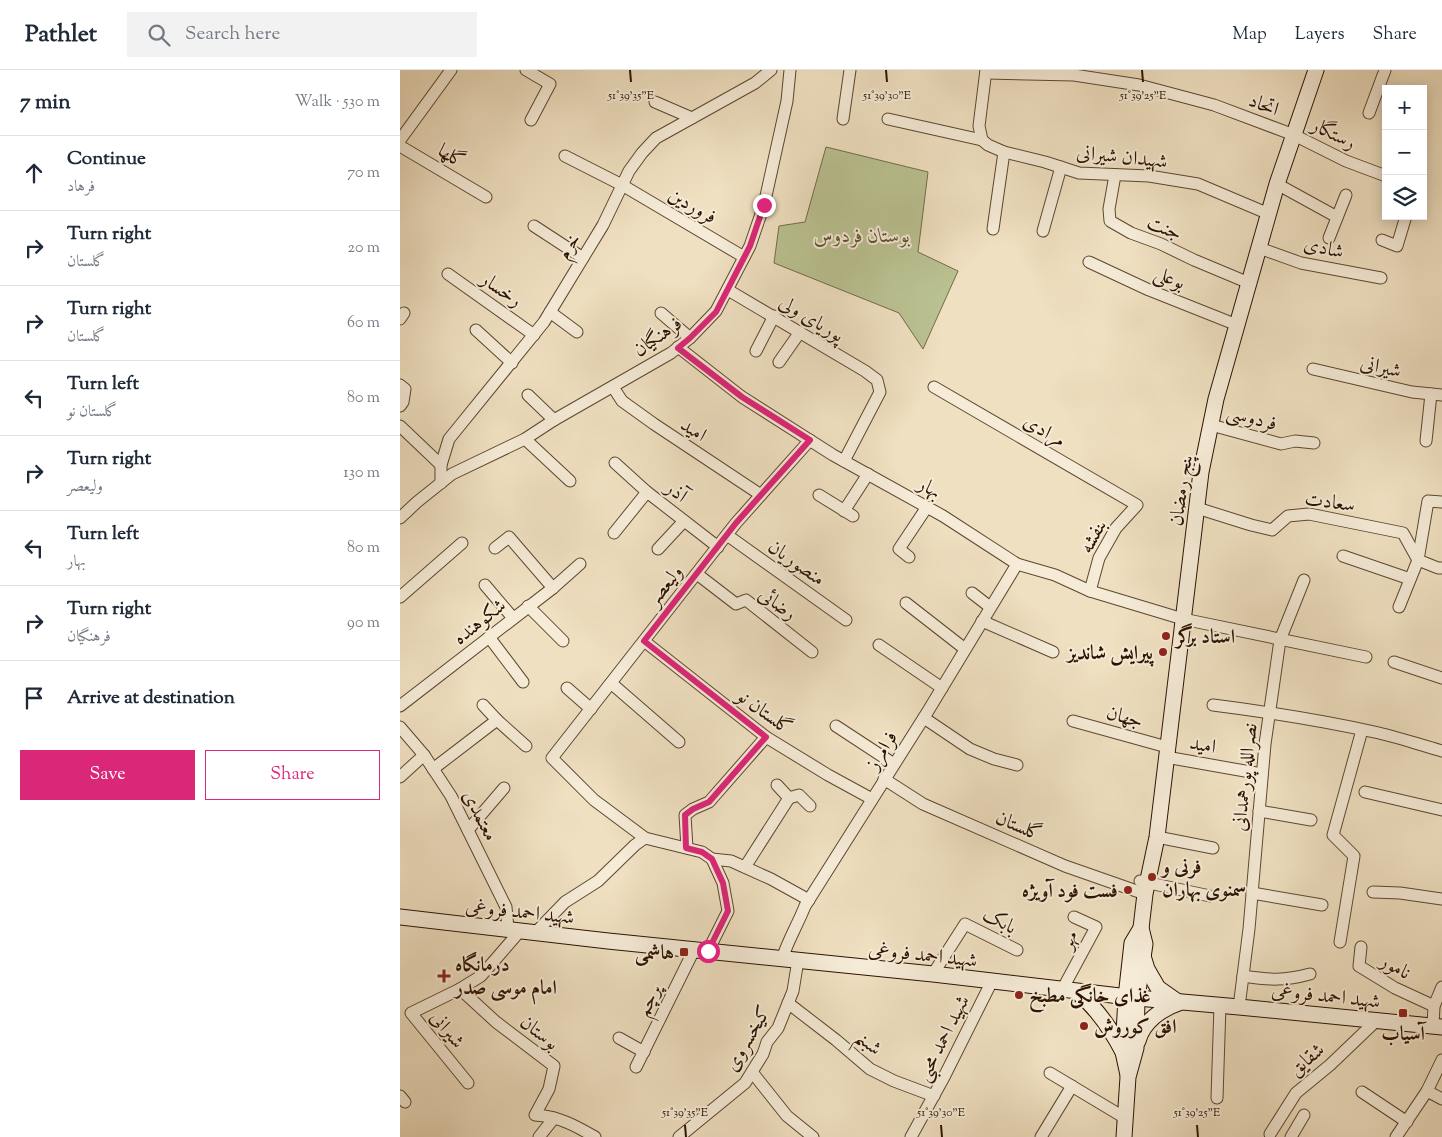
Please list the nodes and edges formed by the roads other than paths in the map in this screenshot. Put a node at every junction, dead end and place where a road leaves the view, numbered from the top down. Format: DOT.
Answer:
graph roads {
  1 [pos="451,70"];
  2 [pos="526,70"];
  3 [pos="771,70"];
  4 [pos="790,70"];
  5 [pos="850,70"];
  6 [pos="1316,70"];
  7 [pos="1385,70"];
  8 [pos="986,72"];
  9 [pos="655,102"];
  10 [pos="1369,113"];
  11 [pos="692,118"];
  12 [pos="888,118"];
  13 [pos="843,119"];
  14 [pos="531,120"];
  15 [pos="1294,135"];
  16 [pos="400,140"];
  17 [pos="982,140"];
  18 [pos="400,146"];
  19 [pos="1004,152"];
  20 [pos="565,156"];
  21 [pos="1061,168"];
  22 [pos="1116,175"];
  23 [pos="1383,175"];
  24 [pos="1278,184"];
  25 [pos="622,185"];
  26 [pos="1346,195"];
  27 [pos="486,197"];
  28 [pos="1269,214"];
  29 [pos="1337,217"];
  30 [pos="1405,220"];
  31 [pos="534,226"];
  32 [pos="993,229"];
  33 [pos="1043,231"];
  34 [pos="1330,238"];
  35 [pos="1382,240"];
  36 [pos="1259,248"];
  37 [pos="744,257"];
  38 [pos="583,258"];
  39 [pos="1090,262"];
  40 [pos="448,274"];
  41 [pos="1381,278"];
  42 [pos="1249,283"];
  43 [pos="728,290"];
  44 [pos="550,312"];
  45 [pos="661,313"];
  46 [pos="774,316"];
  47 [pos="1237,325"];
  48 [pos="476,330"];
  49 [pos="577,332"];
  50 [pos="800,332"];
  51 [pos="534,335"];
  52 [pos="690,338"];
  53 [pos="678,348"];
  54 [pos="756,351"];
  55 [pos="512,362"];
  56 [pos="779,362"];
  57 [pos="1312,368"];
  58 [pos="400,385"];
  59 [pos="613,387"];
  60 [pos="934,387"];
  61 [pos="1436,394"];
  62 [pos="528,395"];
  63 [pos="400,406"];
  64 [pos="554,420"];
  65 [pos="1211,425"];
  66 [pos="400,426"];
  67 [pos="525,439"];
  68 [pos="810,440"];
  69 [pos="1426,441"];
  70 [pos="1314,443"];
  71 [pos="844,461"];
  72 [pos="615,463"];
  73 [pos="441,465"];
  74 [pos="868,474"];
  75 [pos="570,481"];
  76 [pos="440,483"];
  77 [pos="648,492"];
  78 [pos="761,495"];
  79 [pos="819,495"];
  80 [pos="1442,502"];
  81 [pos="1137,505"];
  82 [pos="927,507"];
  83 [pos="1197,508"];
  84 [pos="400,518"];
  85 [pos="684,521"];
  86 [pos="614,534"];
  87 [pos="727,536"];
  88 [pos="462,543"];
  89 [pos="718,547"];
  90 [pos="495,548"];
  91 [pos="658,549"];
  92 [pos="1343,556"];
  93 [pos="909,558"];
  94 [pos="1418,560"];
  95 [pos="580,564"];
  96 [pos="1017,564"];
  97 [pos="1442,568"];
  98 [pos="696,574"];
  99 [pos="1410,578"];
  100 [pos="1304,580"];
  101 [pos="485,584"];
  102 [pos="553,588"];
  103 [pos="1090,591"];
  104 [pos="972,593"];
  105 [pos="400,597"];
  106 [pos="906,603"];
  107 [pos="528,606"];
  108 [pos="990,607"];
  109 [pos="1399,607"];
  110 [pos="513,618"];
  111 [pos="1183,619"];
  112 [pos="846,620"];
  113 [pos="982,621"];
  114 [pos="489,637"];
  115 [pos="1280,640"];
  116 [pos="562,641"];
  117 [pos="644,641"];
  118 [pos="880,645"];
  119 [pos="965,649"];
  120 [pos="812,652"];
  121 [pos="1052,652"];
  122 [pos="1366,657"];
  123 [pos="1394,662"];
  124 [pos="1442,678"];
  125 [pos="523,682"];
  126 [pos="611,683"];
  127 [pos="567,688"];
  128 [pos="942,688"];
  129 [pos="484,705"];
  130 [pos="1213,705"];
  131 [pos="400,706"];
  132 [pos="591,709"];
  133 [pos="1269,712"];
  134 [pos="924,718"];
  135 [pos="497,720"];
  136 [pos="1073,721"];
  137 [pos="836,726"];
  138 [pos="400,728"];
  139 [pos="1362,730"];
  140 [pos="766,737"];
  141 [pos="679,742"];
  142 [pos="526,746"];
  143 [pos="1442,751"];
  144 [pos="1167,752"];
  145 [pos="424,755"];
  146 [pos="894,764"];
  147 [pos="1017,765"];
  148 [pos="433,769"];
  149 [pos="1262,774"];
  150 [pos="400,776"];
  151 [pos="884,779"];
  152 [pos="777,785"];
  153 [pos="504,788"];
  154 [pos="1365,792"];
  155 [pos="789,798"];
  156 [pos="872,798"];
  157 [pos="810,806"];
  158 [pos="1442,810"];
  159 [pos="1259,811"];
  160 [pos="1311,820"];
  161 [pos="468,830"];
  162 [pos="1157,837"];
  163 [pos="645,838"];
  164 [pos="686,848"];
  165 [pos="1214,848"];
  166 [pos="712,859"];
  167 [pos="744,867"];
  168 [pos="1144,886"];
  169 [pos="1373,892"];
  170 [pos="1252,894"];
  171 [pos="1210,896"];
  172 [pos="1442,899"];
  173 [pos="808,900"];
  174 [pos="1322,905"];
  175 [pos="400,917"];
  176 [pos="1074,917"];
  177 [pos="1141,928"];
  178 [pos="514,930"];
  179 [pos="536,932"];
  180 [pos="1340,942"];
  181 [pos="1362,947"];
  182 [pos="701,950"];
  183 [pos="1018,950"];
  184 [pos="1143,956"];
  185 [pos="782,959"];
  186 [pos="798,960"];
  187 [pos="933,974"];
  188 [pos="1310,974"];
  189 [pos="1243,976"];
  190 [pos="992,982"];
  191 [pos="1442,987"];
  192 [pos="460,989"];
  193 [pos="1070,991"];
  194 [pos="1132,998"];
  195 [pos="1179,1002"];
  196 [pos="788,1003"];
  197 [pos="1220,1006"];
  198 [pos="1434,1006"];
  199 [pos="1239,1007"];
  200 [pos="1376,1021"];
  201 [pos="1439,1023"];
  202 [pos="619,1038"];
  203 [pos="1129,1050"];
  204 [pos="644,1052"];
  205 [pos="1442,1060"];
  206 [pos="636,1068"];
  207 [pos="752,1072"];
  208 [pos="1050,1073"];
  209 [pos="468,1084"];
  210 [pos="1072,1086"];
  211 [pos="1427,1091"];
  212 [pos="1362,1092"];
  213 [pos="934,1096"];
  214 [pos="1217,1098"];
  215 [pos="1442,1099"];
  216 [pos="1304,1115"];
  217 [pos="554,1118"];
  218 [pos="1124,1118"];
  219 [pos="1407,1122"];
  220 [pos="1270,1134"];
  221 [pos="914,1136"];
  222 [pos="539,1137"];
  223 [pos="595,1137"];
  224 [pos="679,1137"];
  225 [pos="813,1137"];
  226 [pos="1041,1137"];
  227 [pos="1124,1137"];
  228 [pos="1290,1137"];
  229 [pos="1396,1137"];
  1 -- 16 [label="street"];
  2 -- 14 [label="street"];
  3 -- 11 [label="street, خرم"];
  4 -- 37 [label="street, فرهنگیان"];
  5 -- 13 [label="street"];
  6 -- 15 [label="main road, پنج رمضان"];
  7 -- 10 [label="street"];
  8 -- 15 [label="street, اتحاد"];
  8 -- 17 [label="street"];
  9 -- 11 [label="street"];
  11 -- 25 [label="street, خرم"];
  12 -- 17 [label="street, شهیدان شیرانی"];
  15 -- 23 [label="street, رستگار"];
  15 -- 24 [label="main road, پنج رمضان"];
  17 -- 19 [label="street, شهیدان شیرانی"];
  18 -- 27 [label="street, گلها"];
  19 -- 21 [label="street, شهیدان شیرانی"];
  19 -- 32 [label="street"];
  20 -- 25 [label="street, فروردین"];
  21 -- 22 [label="street, شهیدان شیرانی"];
  21 -- 33 [label="street"];
  22 -- 28 [label="street, شهیدان شیرانی"];
  22 -- 42 [label="street, جنت"];
  24 -- 28 [label="main road, پنج رمضان"];
  24 -- 29 [label="street"];
  25 -- 37 [label="street, فروردین"];
  25 -- 38 [label="street, خرم"];
  26 -- 29 [label="street"];
  28 -- 36 [label="main road, پنج رمضان"];
  29 -- 34 [label="street"];
  30 -- 35 [label="street"];
  31 -- 38 [label="street"];
  36 -- 41 [label="street, شادی"];
  36 -- 42 [label="main road, پنج رمضان"];
  37 -- 43 [label="street, فرهنگیان"];
  38 -- 44 [label="street, خرم"];
  39 -- 47 [label="street, بوعلی"];
  40 -- 51 [label="street, رخسار"];
  42 -- 47 [label="main road, پنج رمضان"];
  43 -- 46 [label="street, پوریای ولی"];
  43 -- 52 [label="street, فرهنگیان"];
  44 -- 49 [label="street"];
  44 -- 51 [label="street, خرم"];
  45 -- 52 [label="street"];
  46 -- 50 [label="street, پوریای ولی"];
  46 -- 54 [label="street"];
  47 -- 65 [label="main road, پنج رمضان"];
  48 -- 55 [label="street"];
  50 -- 56 [label="street"];
  50 -- 71 [label="street, پوریای ولی"];
  51 -- 55 [label="street, خرم"];
  52 -- 53 [label="street, فرهنگیان"];
  53 -- 59 [label="street, فرهنگیان"];
  53 -- 68 [label="street, بهار"];
  55 -- 73 [label="street, خرم"];
  57 -- 61 [label="street, شیرانی"];
  58 -- 63 [label="street"];
  59 -- 64 [label="street, فرهنگیان"];
  59 -- 78 [label="street, امید"];
  60 -- 81 [label="street, مرادی"];
  61 -- 69 [label="street"];
  62 -- 64 [label="street"];
  64 -- 67 [label="street, فرهنگیان"];
  65 -- 70 [label="street, فردوسی"];
  65 -- 83 [label="main road, پنج رمضان"];
  66 -- 73 [label="street"];
  67 -- 75 [label="street"];
  67 -- 76 [label="street, فرهنگیان"];
  68 -- 71 [label="street, بهار"];
  68 -- 78 [label="street, ولیعصر"];
  71 -- 74 [label="street, بهار"];
  72 -- 77 [label="street, آذر"];
  73 -- 76 [label="street, خرم"];
  74 -- 79 [label="street"];
  74 -- 82 [label="street, بهار"];
  76 -- 84 [label="street, فرهنگیان"];
  77 -- 85 [label="street, آذر"];
  77 -- 86 [label="street"];
  78 -- 87 [label="street, ولیعصر"];
  80 -- 94 [label="street"];
  81 -- 103 [label="street, بنفشه"];
  82 -- 93 [label="street"];
  82 -- 96 [label="street, بهار"];
  83 -- 94 [label="street, سعادت"];
  83 -- 111 [label="main road, پنج رمضان"];
  85 -- 89 [label="street, آذر"];
  85 -- 91 [label="street"];
  87 -- 89 [label="street, ولیعصر"];
  87 -- 112 [label="street, منصوریان"];
  88 -- 105 [label="street"];
  89 -- 98 [label="street, ولیعصر"];
  90 -- 102 [label="street"];
  92 -- 99 [label="street"];
  94 -- 97 [label="street"];
  94 -- 99 [label="street"];
  95 -- 102 [label="street, شکوهنده"];
  96 -- 103 [label="street, بهار"];
  96 -- 108 [label="street, فرامرز"];
  98 -- 117 [label="street, ولیعصر"];
  98 -- 120 [label="street, رضائی"];
  99 -- 109 [label="street"];
  100 -- 115 [label="street, نصرالله پورهمدانی"];
  101 -- 110 [label="street"];
  102 -- 107 [label="street, شکوهنده"];
  103 -- 111 [label="street, بهار"];
  104 -- 108 [label="street"];
  106 -- 119 [label="street"];
  107 -- 110 [label="street, شکوهنده"];
  107 -- 116 [label="street"];
  108 -- 113 [label="street, فرامرز"];
  110 -- 114 [label="street, شکوهنده"];
  111 -- 115 [label="street, بهار"];
  111 -- 144 [label="main road, پنج رمضان"];
  113 -- 119 [label="street, فرامرز"];
  113 -- 121 [label="street"];
  114 -- 125 [label="street"];
  114 -- 131 [label="street, شکوهنده"];
  115 -- 122 [label="street, بهار"];
  115 -- 133 [label="street, نصرالله پورهمدانی"];
  117 -- 126 [label="street, ولیعصر"];
  117 -- 140 [label="street, گلستان نو"];
  118 -- 128 [label="street"];
  119 -- 128 [label="street, فرامرز"];
  123 -- 124 [label="street"];
  126 -- 132 [label="street, ولیعصر"];
  126 -- 141 [label="street"];
  127 -- 132 [label="street"];
  128 -- 134 [label="street, فرامرز"];
  129 -- 135 [label="street"];
  130 -- 133 [label="street"];
  132 -- 163 [label="street, ولیعصر"];
  133 -- 139 [label="street"];
  133 -- 149 [label="street, نصرالله پورهمدانی"];
  134 -- 146 [label="street, فرامرز"];
  134 -- 147 [label="street"];
  135 -- 142 [label="street"];
  135 -- 148 [label="street"];
  136 -- 144 [label="street, جهان"];
  137 -- 146 [label="street"];
  138 -- 145 [label="street, معتمدی"];
  139 -- 143 [label="street"];
  139 -- 180 [label="street"];
  140 -- 156 [label="street, گلستان نو"];
  140 -- 164 [label="street"];
  144 -- 149 [label="street, امید"];
  144 -- 162 [label="main road, پنج رمضان"];
  145 -- 148 [label="street, معتمدی"];
  145 -- 150 [label="street"];
  146 -- 151 [label="street, فرامرز"];
  148 -- 161 [label="street, معتمدی"];
  149 -- 159 [label="street, نصرالله پورهمدانی"];
  151 -- 156 [label="street, فرامرز"];
  151 -- 168 [label="street, گلستان"];
  152 -- 155 [label="street"];
  153 -- 161 [label="street"];
  154 -- 158 [label="street"];
  155 -- 157 [label="street"];
  155 -- 167 [label="street"];
  156 -- 173 [label="street, فرامرز"];
  159 -- 160 [label="street"];
  159 -- 170 [label="street, نصرالله پورهمدانی"];
  161 -- 178 [label="street, معتمدی"];
  162 -- 165 [label="street"];
  162 -- 168 [label="main road, پنج رمضان"];
  163 -- 164 [label="street"];
  163 -- 179 [label="street"];
  164 -- 166 [label="street"];
  166 -- 167 [label="street"];
  166 -- 182 [label="street, پرچم"];
  167 -- 173 [label="street"];
  168 -- 171 [label="street, گلستان"];
  168 -- 177 [label="main road, پنج رمضان"];
  169 -- 172 [label="street"];
  170 -- 174 [label="street"];
  170 -- 189 [label="street, نصرالله پورهمدانی"];
  173 -- 185 [label="street, فرامرز"];
  175 -- 178 [label="main road, شهید احمد فروغی"];
  176 -- 193 [label="street, مهر"];
  177 -- 184 [label="main road, پنج رمضان"];
  177 -- 194 [label="main road, پنج رمضان"];
  178 -- 179 [label="main road, شهید احمد فروغی"];
  178 -- 192 [label="street, شیرانی"];
  179 -- 182 [label="main road, شهید احمد فروغی"];
  181 -- 198 [label="street, نامور"];
  182 -- 185 [label="main road, شهید احمد فروغی"];
  182 -- 204 [label="street, پرچم"];
  183 -- 187 [label="street, بابک"];
  184 -- 194 [label="main road, پنج رمضان"];
  184 -- 195 [label="main road"];
  185 -- 186 [label="main road, شهید احمد فروغی"];
  186 -- 187 [label="main road, شهید احمد فروغی"];
  186 -- 196 [label="street, کیخسروی"];
  187 -- 190 [label="main road, شهید احمد فروغی"];
  188 -- 189 [label="street"];
  189 -- 199 [label="street, نصرالله پورهمدانی"];
  190 -- 193 [label="main road, شهید احمد فروغی"];
  190 -- 213 [label="street, شهید احمد محبی"];
  191 -- 198 [label="street"];
  192 -- 209 [label="street, شیرانی"];
  192 -- 217 [label="street, بوستان"];
  193 -- 194 [label="main road, شهید احمد فروغی"];
  193 -- 203 [label="main road"];
  194 -- 195 [label="main road, شهید احمد فروغی"];
  194 -- 203 [label="main road"];
  195 -- 197 [label="main road, شهید احمد فروغی"];
  195 -- 203 [label="main road"];
  196 -- 207 [label="street, کیخسروی"];
  196 -- 213 [label="street, شبنم"];
  197 -- 199 [label="main road, شهید احمد فروغی"];
  197 -- 214 [label="street"];
  198 -- 201 [label="street"];
  199 -- 200 [label="main road, شهید احمد فروغی"];
  200 -- 201 [label="main road, شهید احمد فروغی"];
  200 -- 220 [label="street, شقایق"];
  202 -- 204 [label="street"];
  203 -- 218 [label="main road"];
  204 -- 206 [label="street, پرچم"];
  205 -- 211 [label="street"];
  207 -- 224 [label="street, کیخسروی"];
  207 -- 225 [label="street"];
  208 -- 210 [label="street"];
  210 -- 218 [label="street"];
  210 -- 226 [label="street"];
  211 -- 215 [label="street"];
  211 -- 219 [label="street"];
  212 -- 219 [label="street"];
  213 -- 221 [label="street, شهید احمد محبی"];
  216 -- 228 [label="street"];
  217 -- 222 [label="street"];
  217 -- 223 [label="street, بوستان"];
  218 -- 227 [label="main road"];
  219 -- 229 [label="street"];
}
